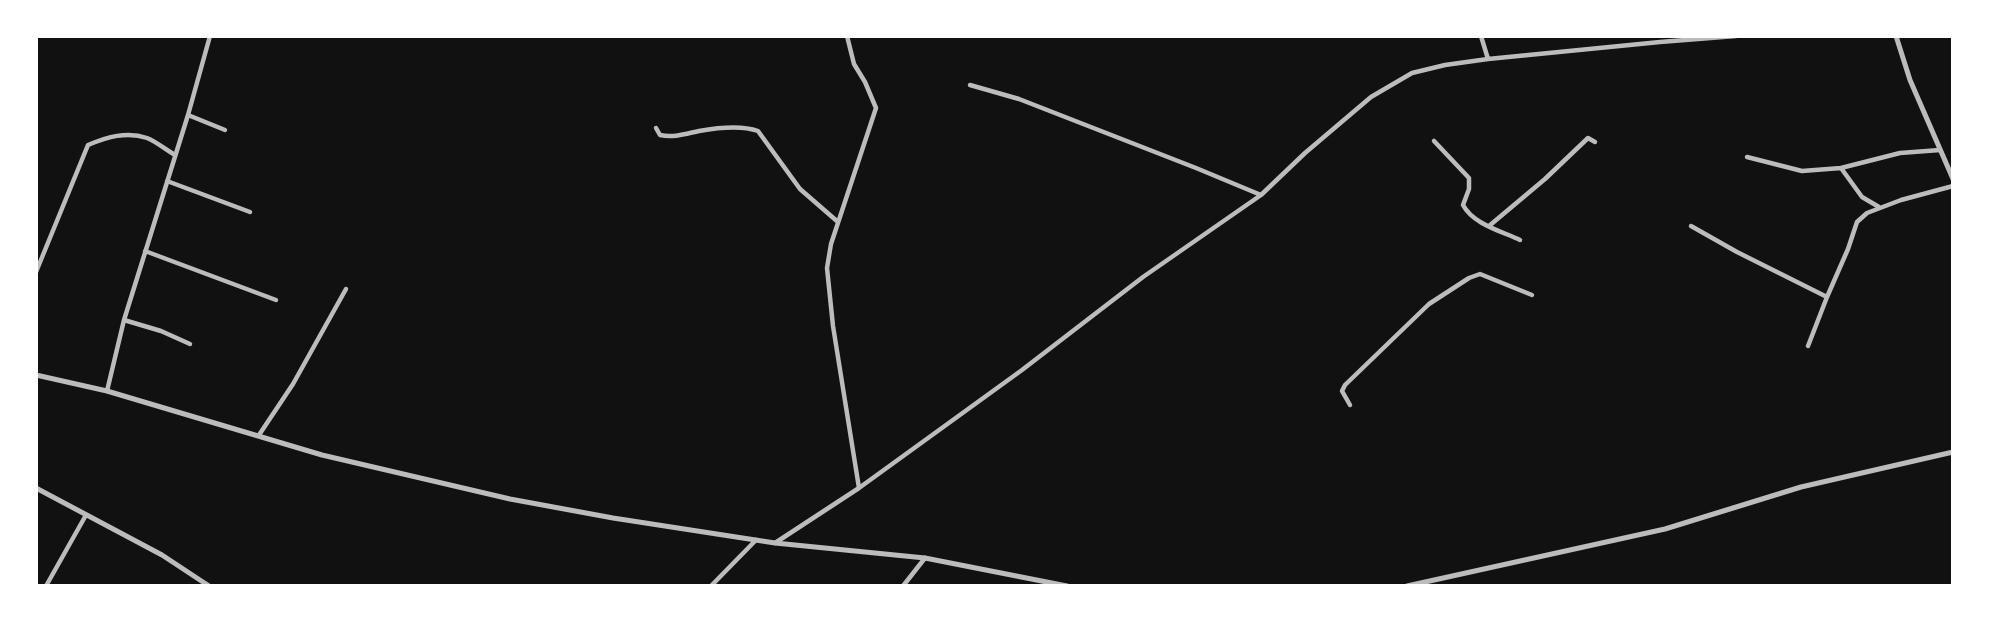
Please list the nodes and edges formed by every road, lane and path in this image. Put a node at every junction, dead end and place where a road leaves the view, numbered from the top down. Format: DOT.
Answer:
graph roads {
  1 [pos="210,36"];
  2 [pos="846,36"];
  3 [pos="1481,36"];
  4 [pos="1736,36"];
  5 [pos="1896,36"];
  6 [pos="1488,60"];
  7 [pos="970,85"];
  8 [pos="188,115"];
  9 [pos="656,128"];
  10 [pos="226,130"];
  11 [pos="1434,141"];
  12 [pos="1595,142"];
  13 [pos="1940,150"];
  14 [pos="175,155"];
  15 [pos="1747,157"];
  16 [pos="1841,168"];
  17 [pos="1953,180"];
  18 [pos="167,181"];
  19 [pos="1953,186"];
  20 [pos="1261,196"];
  21 [pos="1879,207"];
  22 [pos="250,212"];
  23 [pos="838,222"];
  24 [pos="1489,226"];
  25 [pos="1691,226"];
  26 [pos="1520,240"];
  27 [pos="145,251"];
  28 [pos="36,272"];
  29 [pos="346,289"];
  30 [pos="1532,295"];
  31 [pos="1827,297"];
  32 [pos="276,300"];
  33 [pos="124,320"];
  34 [pos="190,344"];
  35 [pos="1808,346"];
  36 [pos="36,375"];
  37 [pos="107,391"];
  38 [pos="1350,405"];
  39 [pos="259,435"];
  40 [pos="1953,452"];
  41 [pos="36,488"];
  42 [pos="859,488"];
  43 [pos="86,515"];
  44 [pos="756,540"];
  45 [pos="775,543"];
  46 [pos="925,558"];
  47 [pos="46,586"];
  48 [pos="209,586"];
  49 [pos="711,586"];
  50 [pos="903,586"];
  51 [pos="1067,586"];
  52 [pos="1407,586"];
  1 -- 8 [label="street"];
  2 -- 23 [label="street"];
  3 -- 6 [label="street"];
  4 -- 6 [label="street"];
  5 -- 13 [label="street"];
  6 -- 20 [label="street"];
  7 -- 20 [label="street"];
  8 -- 10 [label="street"];
  8 -- 14 [label="street"];
  9 -- 23 [label="street"];
  11 -- 24 [label="street"];
  12 -- 24 [label="street"];
  13 -- 16 [label="street"];
  13 -- 17 [label="street"];
  14 -- 18 [label="street"];
  14 -- 28 [label="street"];
  15 -- 16 [label="street"];
  16 -- 21 [label="street"];
  18 -- 22 [label="street"];
  18 -- 27 [label="street"];
  19 -- 21 [label="street"];
  20 -- 42 [label="street"];
  21 -- 31 [label="street"];
  23 -- 42 [label="street"];
  24 -- 26 [label="street"];
  25 -- 31 [label="street"];
  27 -- 32 [label="street"];
  27 -- 33 [label="street"];
  29 -- 39 [label="street"];
  30 -- 38 [label="street"];
  31 -- 35 [label="street"];
  33 -- 34 [label="street"];
  33 -- 37 [label="street"];
  36 -- 37 [label="street"];
  37 -- 39 [label="street"];
  39 -- 44 [label="street"];
  40 -- 52 [label="street"];
  41 -- 43 [label="street"];
  42 -- 45 [label="street"];
  43 -- 47 [label="street"];
  43 -- 48 [label="street"];
  44 -- 45 [label="street"];
  44 -- 49 [label="street"];
  45 -- 46 [label="street"];
  46 -- 50 [label="street"];
  46 -- 51 [label="street"];
}
